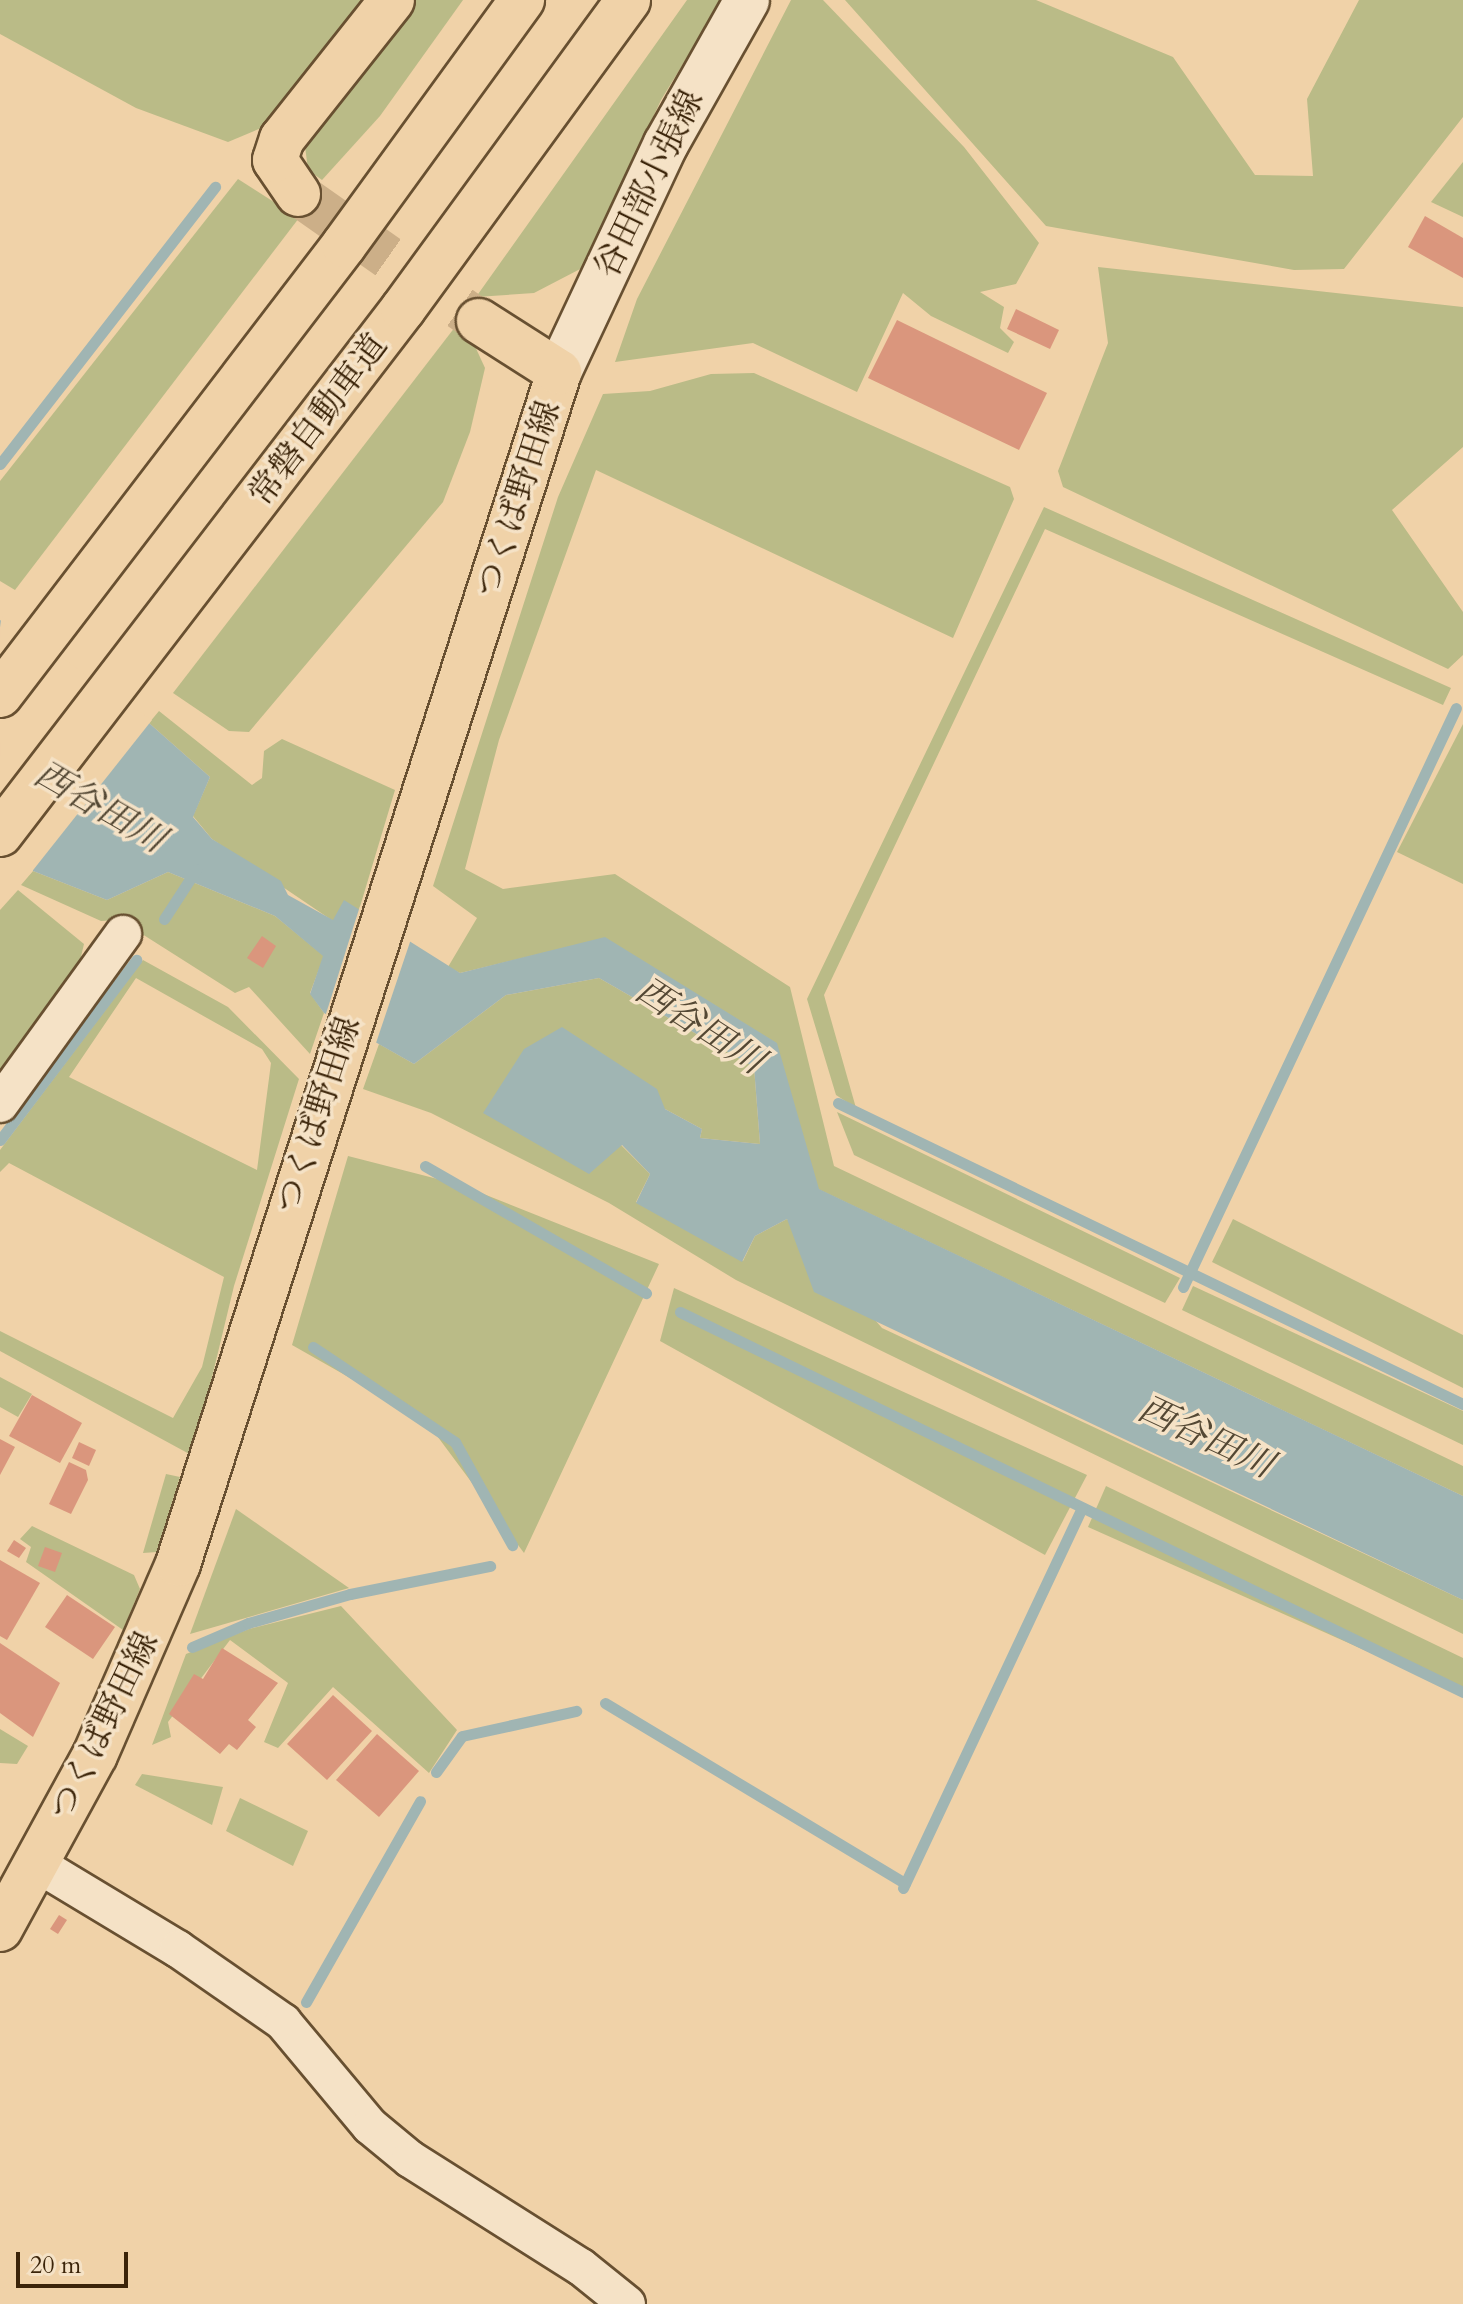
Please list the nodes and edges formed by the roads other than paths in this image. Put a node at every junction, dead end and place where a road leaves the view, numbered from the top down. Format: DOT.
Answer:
graph roads {
  1 [pos="392,0"];
  2 [pos="522,0"];
  3 [pos="628,0"];
  4 [pos="747,0"];
  5 [pos="298,194"];
  6 [pos="479,321"];
  7 [pos="559,372"];
  8 [pos="0,695"];
  9 [pos="0,834"];
  10 [pos="123,934"];
  11 [pos="0,1104"];
  12 [pos="37,1864"];
  13 [pos="0,1929"];
  14 [pos="627,2304"];
  1 -- 5 [label="main road"];
  2 -- 8 [label="main road"];
  3 -- 9 [label="main road, 常磐自動車道"];
  4 -- 7 [label="main road, 谷田部小張線"];
  6 -- 7 [label="main road, つくば野田線"];
  7 -- 12 [label="main road, つくば野田線"];
  10 -- 11 [label="street"];
  12 -- 13 [label="main road, つくば野田線"];
  12 -- 14 [label="street"];
}
